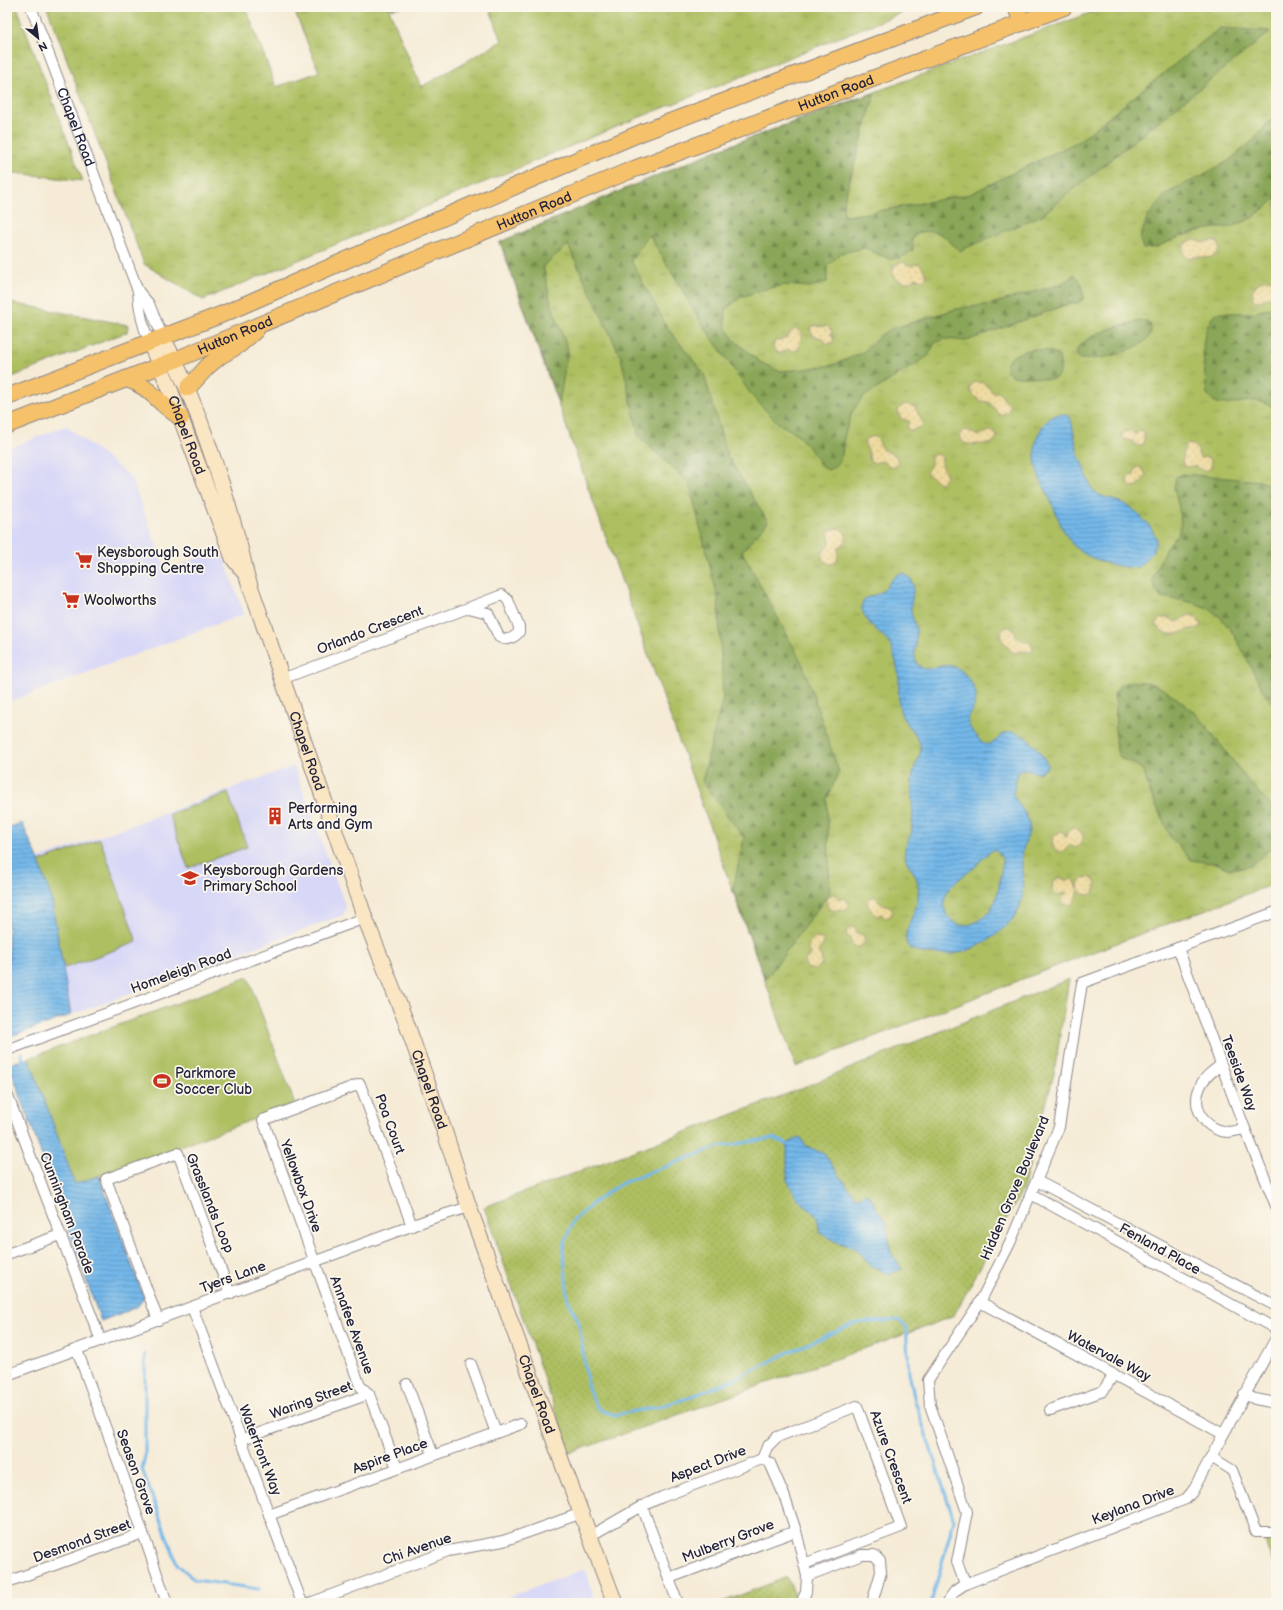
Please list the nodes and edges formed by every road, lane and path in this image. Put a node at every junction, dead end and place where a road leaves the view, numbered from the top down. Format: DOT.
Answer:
graph roads {
  1 [pos="31,7"];
  2 [pos="976,7"];
  3 [pos="1016,7"];
  4 [pos="1064,7"];
  5 [pos="1022,23"];
  6 [pos="138,291"];
  7 [pos="264,322"];
  8 [pos="156,340"];
  9 [pos="175,360"];
  10 [pos="160,366"];
  11 [pos="126,379"];
  12 [pos="188,388"];
  13 [pos="7,397"];
  14 [pos="181,418"];
  15 [pos="7,425"];
  16 [pos="246,574"];
  17 [pos="469,608"];
  18 [pos="282,679"];
  19 [pos="1276,912"];
  20 [pos="365,918"];
  21 [pos="1178,948"];
  22 [pos="7,1050"];
  23 [pos="1221,1065"];
  24 [pos="7,1094"];
  25 [pos="263,1120"];
  26 [pos="1245,1129"];
  27 [pos="1036,1181"];
  28 [pos="1031,1194"];
  29 [pos="1276,1206"];
  30 [pos="469,1207"];
  31 [pos="412,1226"];
  32 [pos="60,1235"];
  33 [pos="7,1254"];
  34 [pos="314,1262"];
  35 [pos="230,1294"];
  36 [pos="980,1302"];
  37 [pos="1276,1306"];
  38 [pos="192,1307"];
  39 [pos="158,1320"];
  40 [pos="1276,1329"];
  41 [pos="1276,1338"];
  42 [pos="101,1341"];
  43 [pos="77,1350"];
  44 [pos="471,1364"];
  45 [pos="1114,1374"];
  46 [pos="7,1376"];
  47 [pos="407,1384"];
  48 [pos="369,1394"];
  49 [pos="1244,1394"];
  50 [pos="1276,1403"];
  51 [pos="1050,1410"];
  52 [pos="521,1424"];
  53 [pos="496,1433"];
  54 [pos="1224,1434"];
  55 [pos="240,1440"];
  56 [pos="433,1456"];
  57 [pos="1211,1458"];
  58 [pos="762,1459"];
  59 [pos="397,1468"];
  60 [pos="642,1506"];
  61 [pos="582,1513"];
  62 [pos="269,1515"];
  63 [pos="796,1531"];
  64 [pos="1276,1532"];
  65 [pos="143,1533"];
  66 [pos="590,1536"];
  67 [pos="804,1564"];
  68 [pos="807,1576"];
  69 [pos="669,1578"];
  70 [pos="7,1582"];
  71 [pos="965,1584"];
  72 [pos="167,1603"];
  73 [pos="302,1603"];
  74 [pos="310,1603"];
  75 [pos="615,1603"];
  76 [pos="678,1603"];
  77 [pos="801,1603"];
  78 [pos="872,1603"];
  79 [pos="946,1603"];
  1 -- 6 [label="street, Chapel Road"];
  2 -- 8 [label="main road, Hutton Road"];
  3 -- 5 [label="main road"];
  4 -- 5 [label="main road, Hutton Road"];
  5 -- 7 [label="main road, Hutton Road"];
  6 -- 8 [label="street, Chapel Road"];
  6 -- 8 [label="street, Chapel Road"];
  7 -- 9 [label="main road, Hutton Road"];
  7 -- 12 [label="main road"];
  8 -- 9 [label="main road, Chapel Road"];
  8 -- 10 [label="main road, Chapel Road"];
  8 -- 13 [label="main road, Hutton Road"];
  9 -- 10 [label="main road, Hutton Road"];
  9 -- 12 [label="main road, Chapel Road"];
  10 -- 11 [label="main road, Hutton Road"];
  10 -- 14 [label="main road, Chapel Road"];
  11 -- 14 [label="main road"];
  11 -- 15 [label="main road, Hutton Road"];
  12 -- 16 [label="main road, Chapel Road"];
  14 -- 16 [label="main road, Chapel Road"];
  16 -- 18 [label="main road, Chapel Road"];
  17 -- 17 [label="street, Orlando Crescent"];
  17 -- 18 [label="street, Orlando Crescent"];
  18 -- 20 [label="main road, Chapel Road"];
  19 -- 21 [label="street, Hidden Grove Boulevard"];
  20 -- 22 [label="street, Homeleigh Road"];
  20 -- 30 [label="main road, Chapel Road"];
  21 -- 23 [label="street, Teeside Way"];
  21 -- 27 [label="street, Hidden Grove Boulevard"];
  23 -- 26 [label="street, Teeside Way"];
  23 -- 26 [label="street"];
  24 -- 32 [label="street, Cunningham Parade"];
  25 -- 31 [label="street, Poa Court"];
  25 -- 34 [label="street, Yellowbox Drive"];
  26 -- 29 [label="street, Teeside Way"];
  27 -- 28 [label="street, Hidden Grove Boulevard"];
  27 -- 37 [label="street, Fenland Place"];
  28 -- 36 [label="street, Hidden Grove Boulevard"];
  28 -- 40 [label="street, Fenland Place"];
  30 -- 31 [label="street, Tyers Lane"];
  30 -- 61 [label="main road, Chapel Road"];
  31 -- 34 [label="street, Tyers Lane"];
  32 -- 33 [label="street"];
  32 -- 42 [label="street, Cunningham Parade"];
  34 -- 35 [label="street, Tyers Lane"];
  34 -- 48 [label="street, Annafee Avenue"];
  35 -- 38 [label="street, Tyers Lane"];
  35 -- 39 [label="street, Grasslands Loop"];
  36 -- 45 [label="street, Watervale Way"];
  36 -- 71 [label="street, Hidden Grove Boulevard"];
  38 -- 39 [label="street, Tyers Lane"];
  38 -- 55 [label="street, Waterfront Way"];
  39 -- 42 [label="street, Tyers Lane"];
  41 -- 49 [label="street, Keylana Drive"];
  42 -- 43 [label="street, Tyers Lane"];
  43 -- 46 [label="street, Tyers Lane"];
  43 -- 65 [label="street, Season Grove"];
  44 -- 53 [label="street"];
  45 -- 51 [label="street"];
  45 -- 54 [label="street, Watervale Way"];
  47 -- 56 [label="street"];
  48 -- 55 [label="street, Waring Street"];
  48 -- 59 [label="street, Annafee Avenue"];
  49 -- 50 [label="street"];
  49 -- 54 [label="street, Keylana Drive"];
  52 -- 53 [label="street, Aspire Place"];
  53 -- 56 [label="street, Aspire Place"];
  54 -- 57 [label="street, Keylana Drive"];
  55 -- 62 [label="street, Waterfront Way"];
  56 -- 59 [label="street, Aspire Place"];
  57 -- 64 [label="street"];
  57 -- 71 [label="street, Keylana Drive"];
  58 -- 60 [label="street, Aspect Drive"];
  58 -- 63 [label="street, Aspect Drive"];
  58 -- 67 [label="street, Azure Crescent"];
  59 -- 62 [label="street, Aspire Place"];
  60 -- 66 [label="street, Aspect Drive"];
  60 -- 69 [label="street"];
  61 -- 66 [label="main road, Chapel Road"];
  61 -- 74 [label="street, Chi Avenue"];
  62 -- 73 [label="street, Waterfront Way"];
  63 -- 67 [label="street, Aspect Drive"];
  63 -- 69 [label="street, Mulberry Grove"];
  65 -- 70 [label="street, Desmond Street"];
  65 -- 72 [label="street, Season Grove"];
  66 -- 75 [label="main road, Chapel Road"];
  67 -- 68 [label="street, Aspect Drive"];
  68 -- 77 [label="street, Aspect Drive"];
  68 -- 78 [label="street"];
  69 -- 76 [label="street"];
  71 -- 79 [label="street, Keylana Drive"];
}
